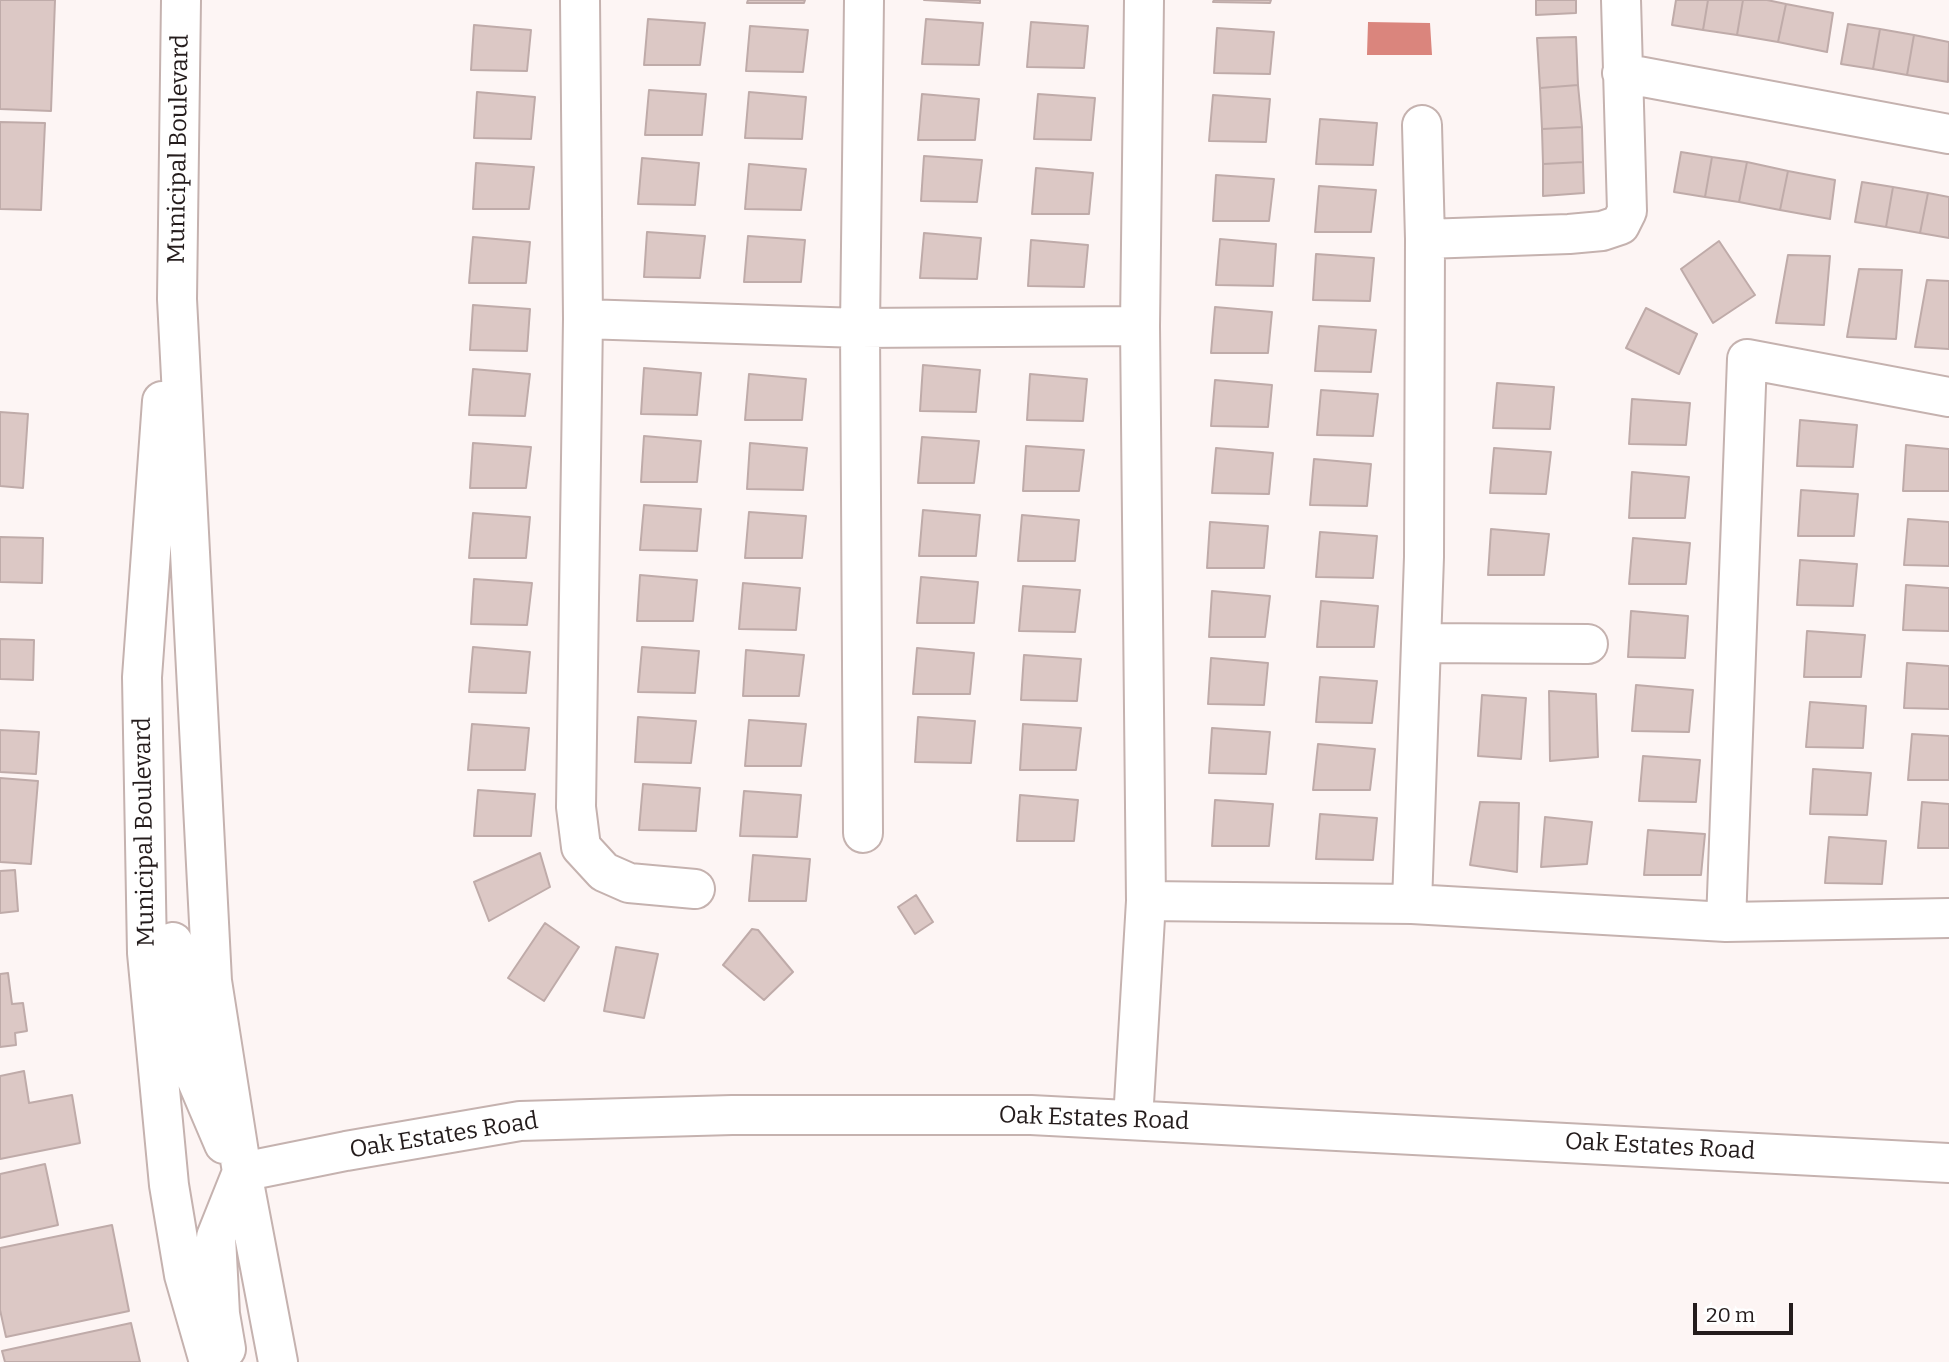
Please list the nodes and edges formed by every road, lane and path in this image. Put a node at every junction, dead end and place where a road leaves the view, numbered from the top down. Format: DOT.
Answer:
graph roads {
  1 [pos="181,0"];
  2 [pos="580,0"];
  3 [pos="864,0"];
  4 [pos="1144,0"];
  5 [pos="1621,0"];
  6 [pos="1622,73"];
  7 [pos="1423,125"];
  8 [pos="1949,134"];
  9 [pos="1425,239"];
  10 [pos="177,299"];
  11 [pos="583,319"];
  12 [pos="1140,326"];
  13 [pos="860,328"];
  14 [pos="1949,397"];
  15 [pos="160,436"];
  16 [pos="1422,643"];
  17 [pos="1588,643"];
  18 [pos="863,833"];
  19 [pos="695,888"];
  20 [pos="1146,901"];
  21 [pos="1412,904"];
  22 [pos="1949,918"];
  23 [pos="1726,922"];
  24 [pos="1133,1120"];
  25 [pos="1949,1163"];
  26 [pos="242,1172"];
  27 [pos="209,1362"];
  28 [pos="228,1362"];
  29 [pos="278,1362"];
  1 -- 10 [label="street, Municipal Boulevard"];
  2 -- 11 [label="street"];
  3 -- 13 [label="street"];
  4 -- 12 [label="street"];
  5 -- 6 [label="street"];
  6 -- 8 [label="street"];
  6 -- 9 [label="street"];
  7 -- 9 [label="street"];
  9 -- 16 [label="street"];
  10 -- 15 [label="street, Municipal Boulevard"];
  10 -- 26 [label="street, Municipal Boulevard"];
  11 -- 13 [label="street"];
  11 -- 19 [label="street"];
  12 -- 13 [label="street"];
  12 -- 20 [label="street"];
  13 -- 18 [label="street"];
  14 -- 23 [label="street"];
  15 -- 26 [label="street"];
  15 -- 27 [label="street, Municipal Boulevard"];
  16 -- 17 [label="street"];
  16 -- 21 [label="street"];
  20 -- 21 [label="street"];
  20 -- 24 [label="street"];
  21 -- 23 [label="street"];
  22 -- 23 [label="street"];
  24 -- 25 [label="street, Oak Estates Road"];
  24 -- 26 [label="street, Oak Estates Road"];
  26 -- 28 [label="street"];
  26 -- 29 [label="street, Municipal Boulevard"];
}
